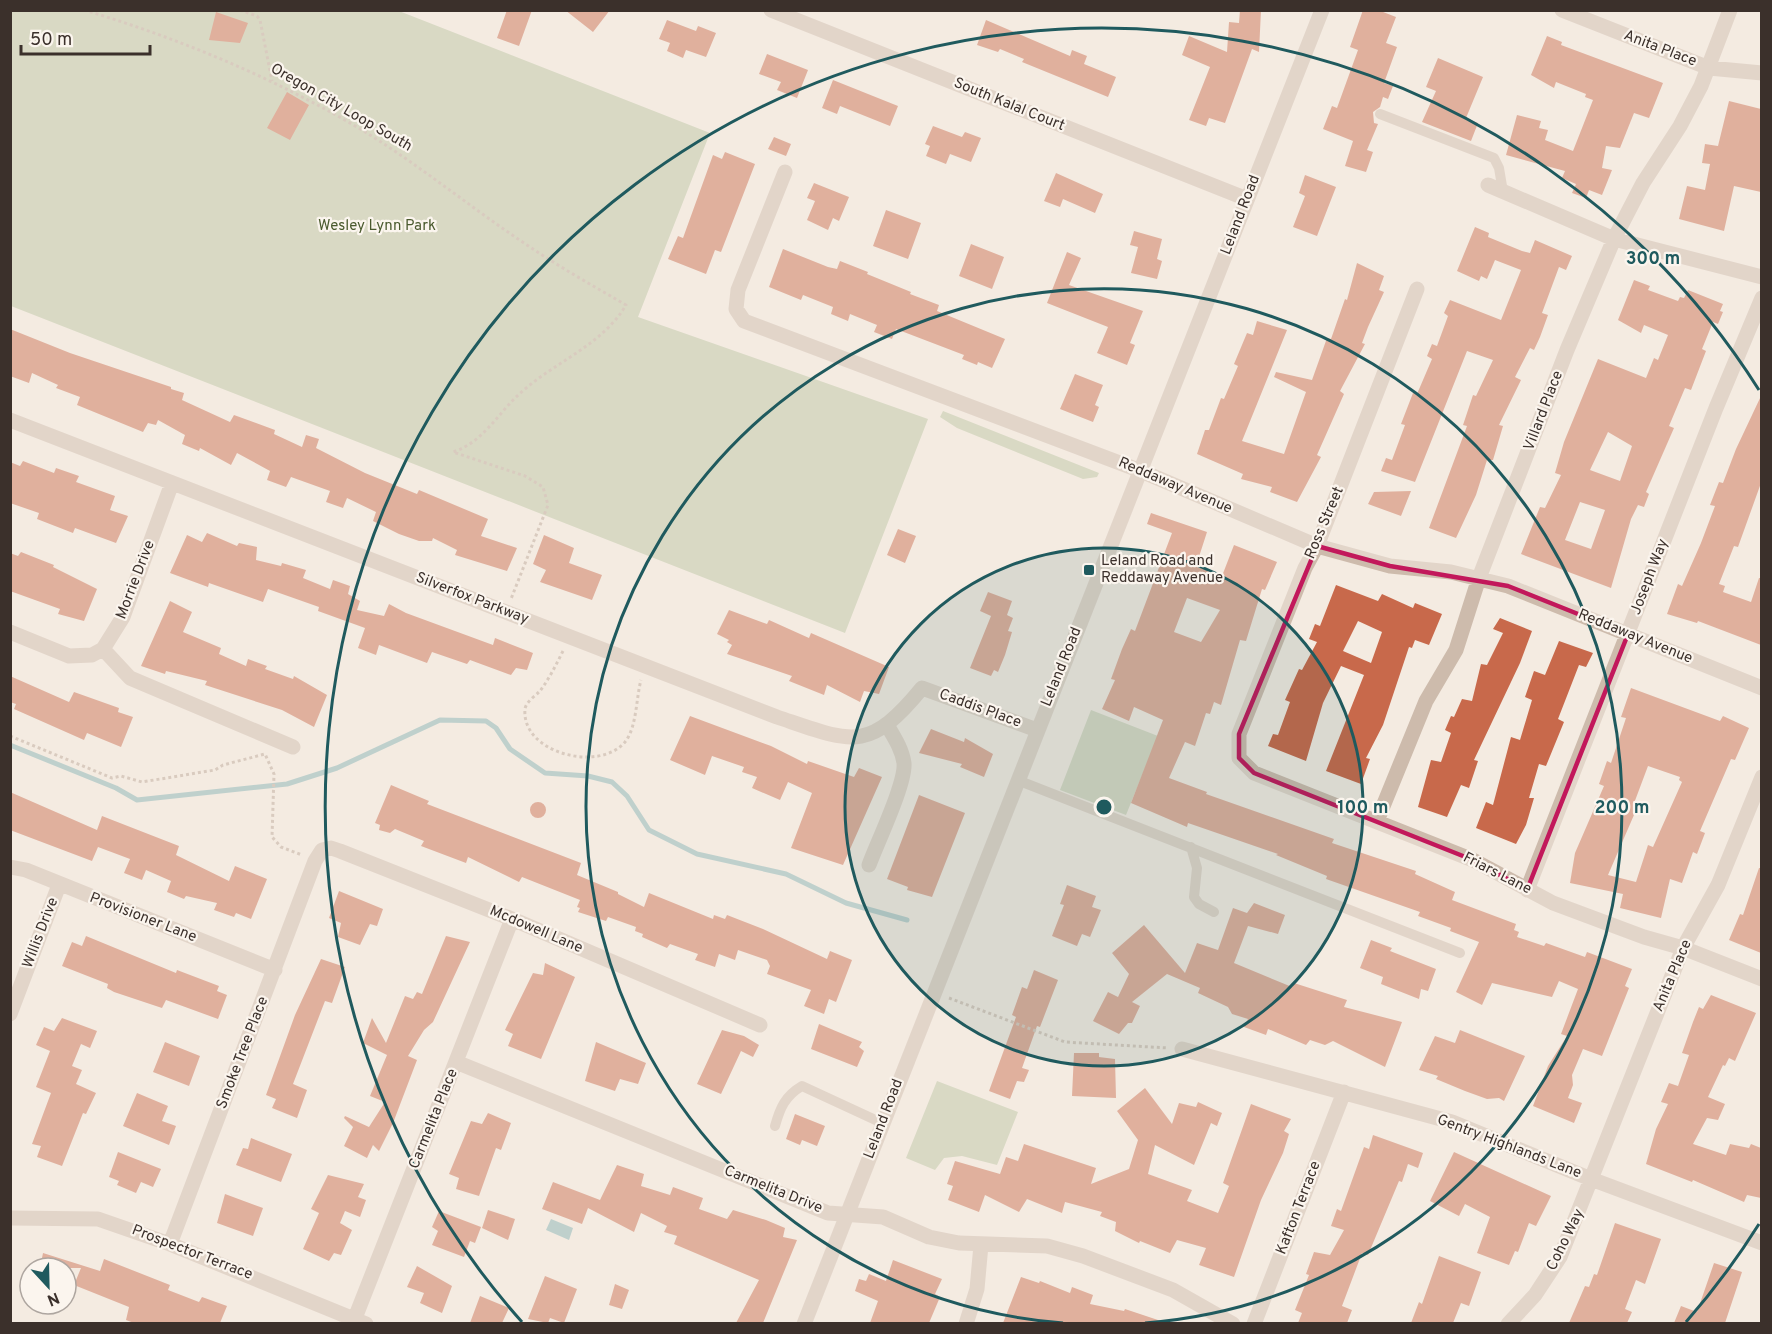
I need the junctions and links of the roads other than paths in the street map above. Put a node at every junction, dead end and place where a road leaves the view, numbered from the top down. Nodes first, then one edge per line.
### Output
1 (771, 10) edge
2 (1322, 10) edge
3 (1562, 10) edge
4 (1730, 10) edge
5 (1709, 68) junction
6 (1761, 73) edge
7 (1380, 114) dead end
8 (785, 172) dead end
9 (1488, 185) dead end
10 (1503, 192) junction
11 (1247, 199) junction
12 (1614, 239) junction
13 (1761, 277) edge
14 (1417, 289) dead end
15 (1761, 298) edge
16 (10, 420) edge
17 (1141, 471) junction
18 (172, 483) junction
19 (1317, 546) junction
20 (1479, 578) junction
21 (10, 632) edge
22 (1628, 634) junction
23 (103, 649) junction
24 (922, 688) joint
25 (1761, 688) edge
26 (887, 725) junction
27 (1036, 730) junction
28 (293, 747) dead end
29 (1239, 758) joint
30 (1761, 777) edge
31 (1017, 780) junction
32 (1377, 821) junction
33 (1191, 847) junction
34 (315, 861) joint
35 (868, 865) dead end
36 (10, 867) edge
37 (59, 885) junction
38 (1527, 890) junction
39 (1214, 912) dead end
40 (512, 919) junction
41 (1683, 948) junction
42 (1460, 953) dead end
43 (275, 970) junction
44 (1761, 979) edge
45 (10, 1014) edge
46 (760, 1025) dead end
47 (1182, 1049) road end
48 (456, 1062) junction
49 (1344, 1092) junction
50 (882, 1123) junction
51 (775, 1126) dead end
52 (1591, 1179) junction
53 (846, 1214) junction
54 (10, 1218) edge
55 (1761, 1243) edge
56 (170, 1244) junction
57 (981, 1245) junction
58 (360, 1321) edge
59 (804, 1323) edge
60 (966, 1323) edge
61 (1233, 1323) edge
62 (1254, 1323) edge
63 (1508, 1323) edge

1 - 11 street, South Kalal Court
2 - 11 street, Leland Road
3 - 5 street, Anita Place
4 - 5 street, Villard Place
5 - 6 street, Anita Place
5 - 12 street, Villard Place
7 - 10 lane
8 - 17 street, Reddaway Avenue
9 - 10 street
10 - 12 street
11 - 17 street, Leland Road
12 - 13 street
12 - 20 street, Villard Place
14 - 19 street, Ross Street
15 - 22 street, Joseph Way
16 - 18 street, Silverfox Parkway
17 - 19 street, Reddaway Avenue
17 - 27 street, Leland Road
18 - 23 street, Morrie Drive
18 - 26 street, Silverfox Parkway
19 - 20 street, Reddaway Avenue
19 - 29 street, Ross Street
20 - 22 street, Reddaway Avenue
20 - 32 street, Villard Place
21 - 23 street
22 - 25 street, Reddaway Avenue
22 - 38 street, Joseph Way
23 - 28 street
24 - 26 street, Silverfox Parkway
24 - 27 street, Caddis Place
26 - 35 street
27 - 31 street, Leland Road
29 - 32 street, Friars Lane
30 - 41 street, Anita Place
31 - 33 lane
31 - 50 street, Leland Road
32 - 38 street, Friars Lane
33 - 39 lane
33 - 42 lane
34 - 40 street, Mcdowell Lane
34 - 43 street, Smoke Tree Place
36 - 37 street, Provisioner Lane
37 - 43 street, Provisioner Lane
37 - 45 street, Willis Drive
38 - 41 street, Friars Lane
40 - 46 street, Mcdowell Lane
40 - 48 street, Carmelita Place
41 - 44 street, Friars Lane
41 - 52 street, Anita Place
43 - 56 street, Smoke Tree Place
47 - 49 street, Gentry Highlands Lane
48 - 53 street, Carmelita Drive
48 - 58 street, Carmelita Place
49 - 52 street, Gentry Highlands Lane
49 - 62 street, Kafton Terrace
50 - 51 lane
50 - 53 street, Leland Road
52 - 55 street, Gentry Highlands Lane
52 - 63 street, Coho Way
53 - 57 street, Carmelita Drive
53 - 59 street, Leland Road
54 - 56 street, Prospector Terrace
56 - 58 street, Prospector Terrace
57 - 60 street
57 - 61 street, Carmelita Drive

